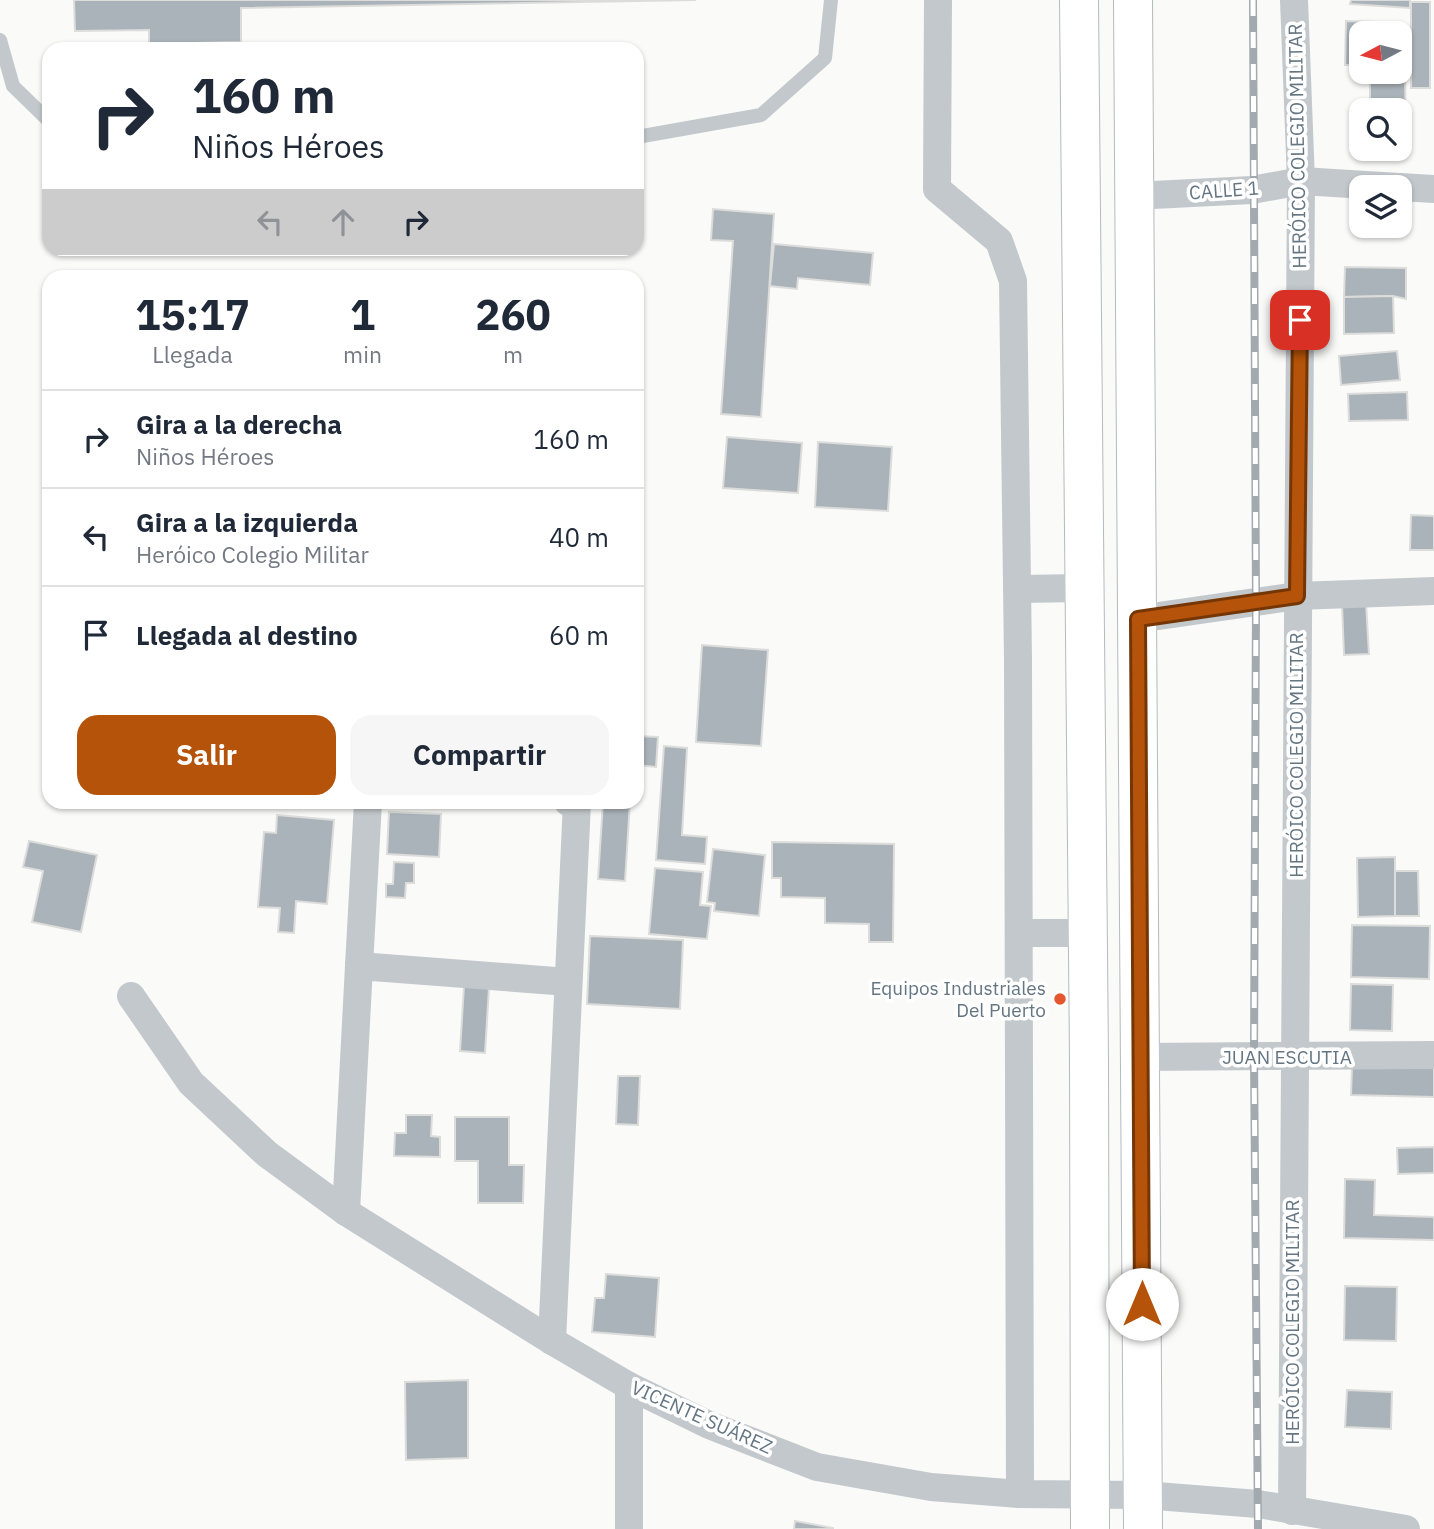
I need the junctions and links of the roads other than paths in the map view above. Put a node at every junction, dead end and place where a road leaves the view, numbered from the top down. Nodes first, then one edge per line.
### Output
1 (831, 0) edge
2 (938, 0) edge
3 (1079, 0) edge
4 (1133, 0) edge
5 (1294, 0) edge
6 (0, 40) edge
7 (42, 114) edge
8 (644, 136) edge
9 (1301, 181) junction
10 (1349, 184) edge
11 (1412, 188) edge
12 (1434, 190) edge
13 (1133, 196) junction
14 (1084, 588) junction
15 (1017, 589) junction
16 (1434, 591) edge
17 (1297, 596) junction
18 (1138, 619) junction
19 (368, 809) edge
20 (577, 809) edge
21 (1019, 933) junction
22 (1088, 933) junction
23 (359, 966) junction
24 (568, 982) junction
25 (131, 996) dead end
26 (1434, 1055) edge
27 (1293, 1057) junction
28 (1140, 1058) junction
29 (346, 1212) junction
30 (552, 1341) junction
31 (629, 1386) junction
32 (1020, 1494) junction
33 (1292, 1511) junction
34 (1143, 1512) edge
35 (1090, 1513) edge
36 (629, 1529) edge
37 (1406, 1529) edge

1 - 8 lane
2 - 15 street
3 - 14 main road
4 - 13 main road
5 - 9 street, HERÓICO COLEGIO MILITAR
6 - 7 lane
9 - 10 street, CALLE 1
9 - 13 street, CALLE 1
9 - 17 street, HERÓICO COLEGIO MILITAR
11 - 12 street, CALLE 1
13 - 18 main road
14 - 15 street
14 - 22 main road
15 - 21 street
16 - 17 street
17 - 18 street
17 - 27 street, HERÓICO COLEGIO MILITAR
18 - 28 main road
19 - 23 street
20 - 24 street
21 - 22 street
21 - 32 street
22 - 35 main road
23 - 24 street
23 - 29 street
24 - 30 street
25 - 29 street, VICENTE SUÁREZ
26 - 27 street, JUAN ESCUTIA
27 - 28 street, JUAN ESCUTIA
27 - 33 street, HERÓICO COLEGIO MILITAR
28 - 34 main road
29 - 30 street, VICENTE SUÁREZ
30 - 31 street, VICENTE SUÁREZ
31 - 32 street, VICENTE SUÁREZ
31 - 36 street
32 - 35 street, VICENTE SUÁREZ
33 - 34 street, VICENTE SUÁREZ
33 - 37 street, VICENTE SUÁREZ
34 - 35 street, VICENTE SUÁREZ

